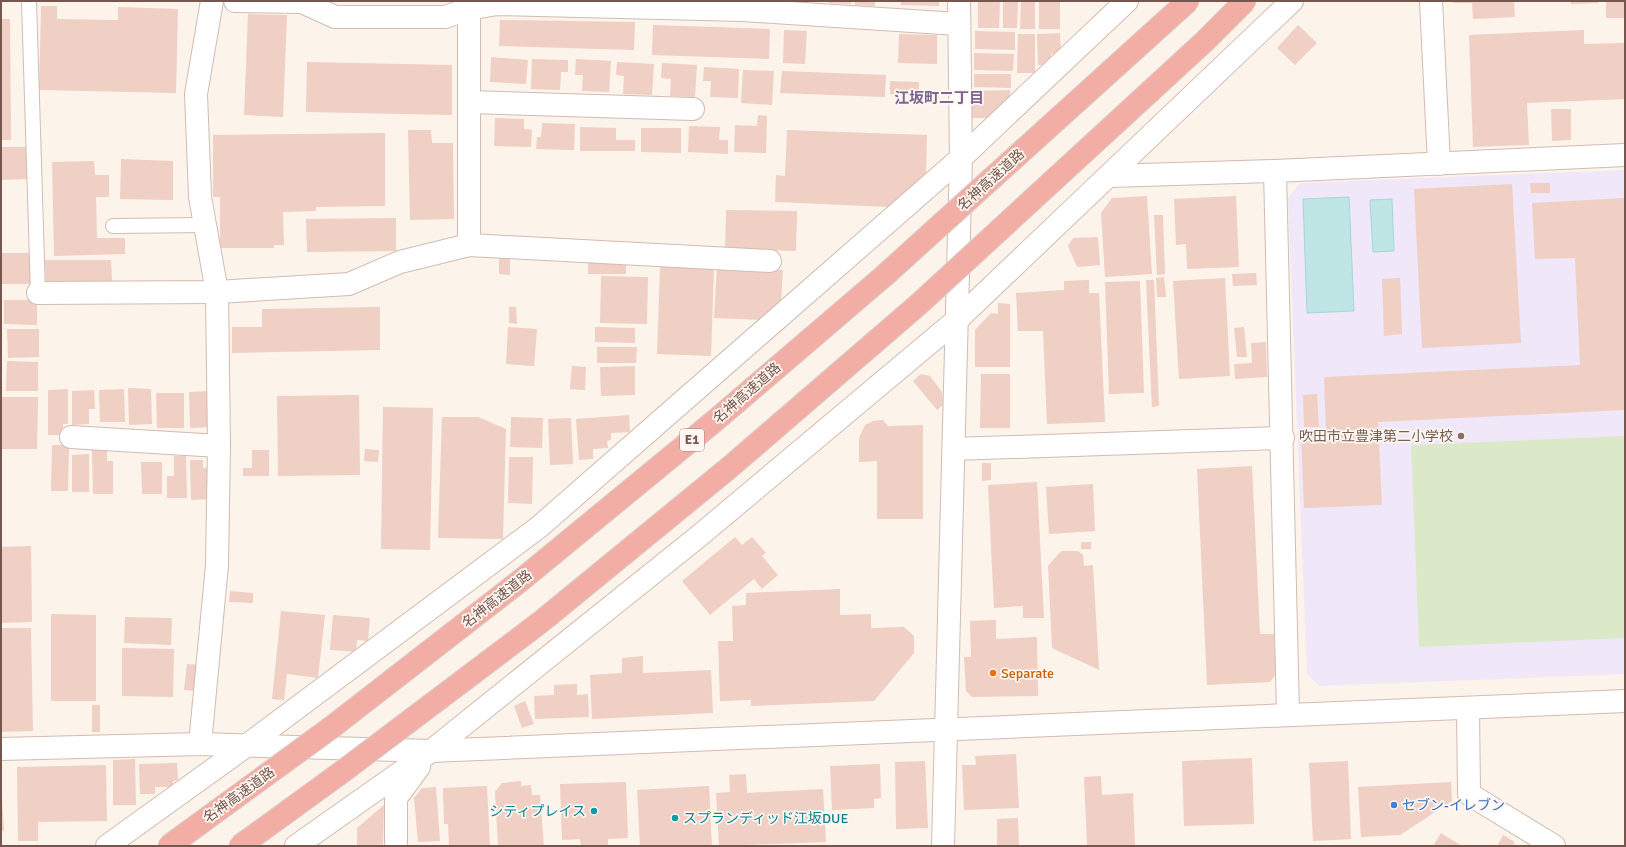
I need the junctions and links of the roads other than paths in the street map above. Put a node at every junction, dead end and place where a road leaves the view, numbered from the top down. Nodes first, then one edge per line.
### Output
1 (29, 1) edge
2 (212, 1) edge
3 (235, 1) edge
4 (959, 1) edge
5 (1127, 1) edge
6 (1188, 1) edge
7 (1245, 1) edge
8 (1292, 1) edge
9 (1431, 1) edge
10 (606, 4) edge
11 (469, 5) edge
12 (743, 5) edge
13 (1109, 10) edge
14 (958, 24) junction
15 (469, 102) junction
16 (693, 109) dead end
17 (1625, 155) edge
18 (961, 158) junction
19 (1439, 164) junction
20 (1275, 171) junction
21 (1109, 176) junction
22 (205, 225) junction
23 (113, 226) dead end
24 (468, 245) junction
25 (770, 261) dead end
26 (217, 292) junction
27 (38, 293) joint
28 (958, 319) junction
29 (71, 436) dead end
30 (1283, 438) junction
31 (219, 446) junction
32 (954, 449) junction
33 (1625, 701) edge
34 (1468, 709) junction
35 (1288, 714) junction
36 (946, 729) junction
37 (200, 744) junction
38 (246, 746) junction
39 (1, 749) edge
40 (431, 751) junction
41 (107, 846) edge
42 (169, 846) edge
43 (240, 846) edge
44 (296, 846) edge
45 (396, 846) edge
46 (943, 846) edge
47 (1554, 846) edge

1 - 27 lane
2 - 22 street
3 - 11 street
4 - 14 street
5 - 13 street
6 - 42 highway, 名神高速道路 / E1, bridge
7 - 43 highway, bridge
8 - 21 street
9 - 19 street
10 - 11 street
10 - 12 street
11 - 15 street
12 - 14 street
13 - 18 street
14 - 18 street
15 - 16 street
15 - 24 street
17 - 19 street
18 - 28 street
18 - 38 street
19 - 20 street
20 - 21 street
20 - 30 street
21 - 28 street
22 - 23 lane
22 - 26 street
24 - 25 street
24 - 26 street
26 - 27 street
26 - 31 street
28 - 32 street
28 - 40 street
29 - 31 street
30 - 32 street
30 - 35 street
31 - 37 street
32 - 36 street
33 - 34 street
34 - 35 street
34 - 47 street
35 - 36 street
36 - 40 street
36 - 46 street
37 - 38 street
37 - 39 street
38 - 40 street
38 - 41 street
40 - 44 street
40 - 45 street

